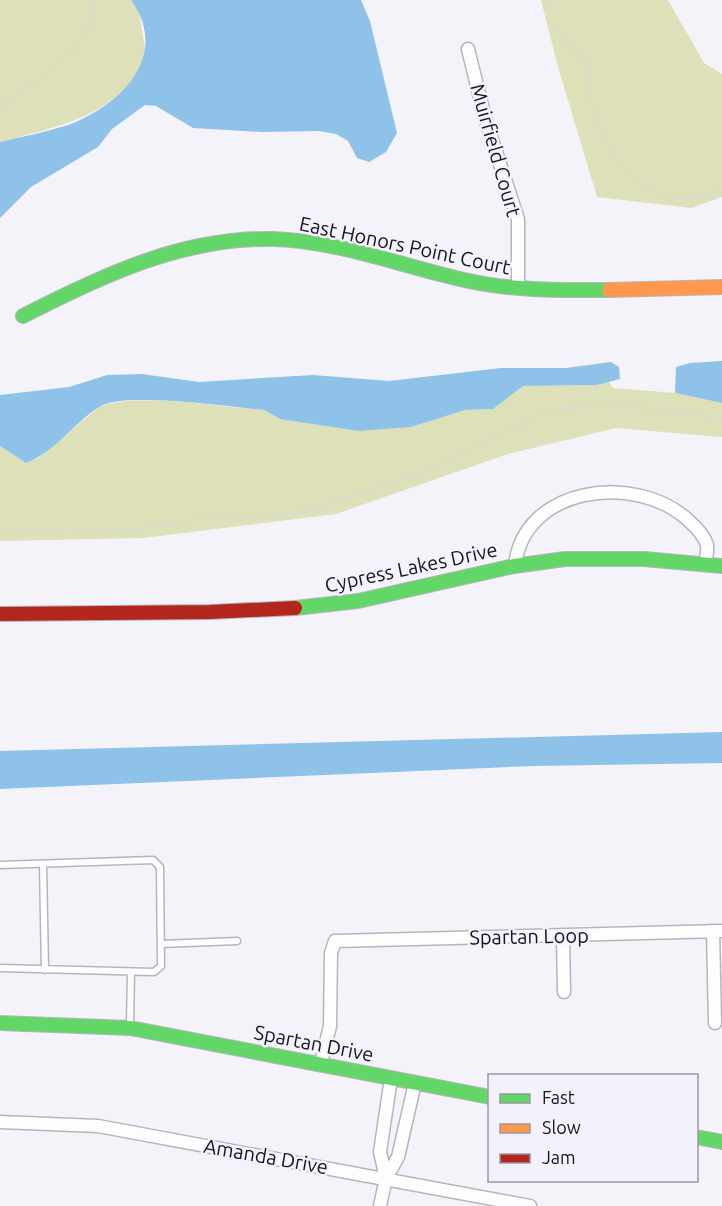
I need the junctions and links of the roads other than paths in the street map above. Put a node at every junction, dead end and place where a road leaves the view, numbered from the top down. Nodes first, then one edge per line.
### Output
1 (468, 49) dead end
2 (722, 287) edge
3 (518, 288) junction
4 (23, 316) dead end
5 (705, 564) junction
6 (515, 566) junction
7 (722, 566) edge
8 (0, 614) edge
9 (0, 865) edge
10 (43, 865) junction
11 (718, 931) edge
12 (562, 936) junction
13 (237, 941) dead end
14 (161, 944) junction
15 (0, 968) edge
16 (45, 970) junction
17 (131, 972) junction
18 (564, 992) dead end
19 (0, 1023) edge
20 (715, 1023) dead end
21 (130, 1028) junction
22 (321, 1063) junction
23 (391, 1078) junction
24 (415, 1083) junction
25 (488, 1097) edge
26 (0, 1122) edge
27 (698, 1137) edge
28 (722, 1142) edge
29 (386, 1178) junction
30 (380, 1206) edge
31 (530, 1206) edge

1 - 3 street, Muirfield Court
2 - 3 street, East Honors Point Court
3 - 4 street, East Honors Point Court
5 - 6 street, Cypress Lakes Drive
5 - 6 street
5 - 7 street, Cypress Lakes Drive
6 - 8 street, Cypress Lakes Drive
9 - 10 lane
10 - 14 lane
10 - 16 lane
11 - 12 street, Spartan Loop
11 - 20 street
12 - 18 street
12 - 22 street, Spartan Loop
13 - 14 lane
14 - 17 lane
15 - 16 lane
16 - 17 lane
17 - 21 lane
19 - 21 street, Spartan Drive
21 - 22 street, Spartan Drive
22 - 23 street, Spartan Drive
23 - 24 street, Spartan Drive
23 - 29 street
24 - 25 street, Spartan Drive
24 - 29 street
26 - 29 street, Amanda Drive
27 - 28 street
29 - 30 street
29 - 31 street, Amanda Drive

